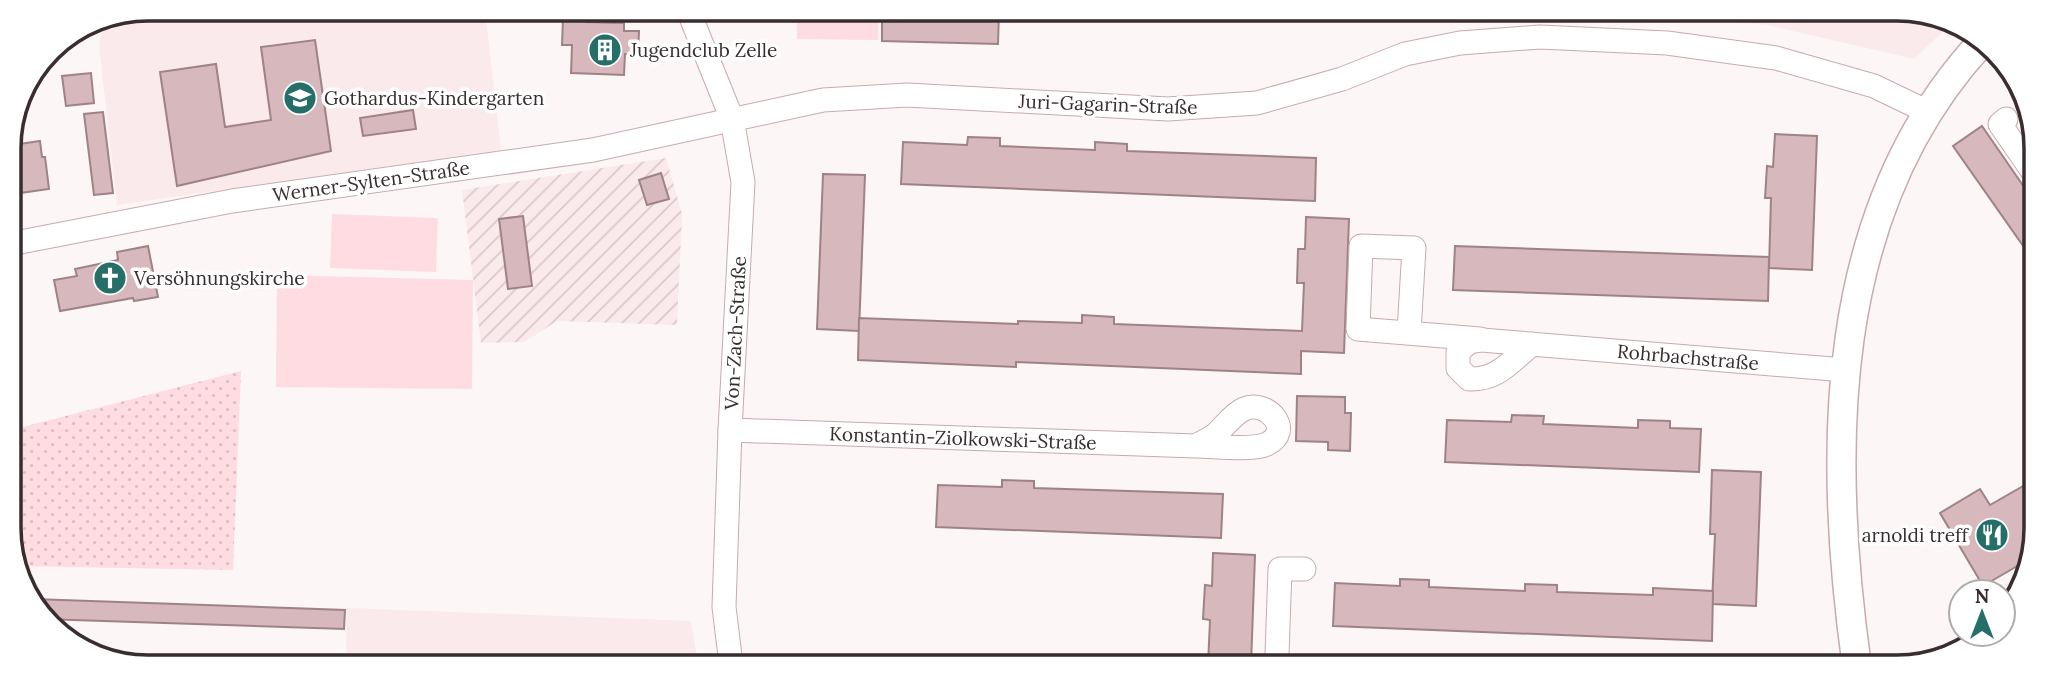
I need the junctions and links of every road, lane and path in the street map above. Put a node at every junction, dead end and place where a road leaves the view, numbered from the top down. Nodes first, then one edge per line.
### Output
1 (692, 21) edge
2 (1976, 48) edge
3 (1928, 112) junction
4 (732, 119) junction
5 (2006, 119) dead end
6 (2024, 159) edge
7 (21, 242) edge
8 (1409, 332) junction
9 (1482, 340) junction
10 (1532, 344) junction
11 (1845, 370) junction
12 (730, 430) junction
13 (1196, 446) dead end
14 (1304, 569) dead end
15 (730, 655) edge
16 (1277, 655) edge
17 (1856, 655) edge

1 - 4 street, Von-Zach-Straße
2 - 3 street
3 - 4 street, Juri-Gagarin-Straße
3 - 11 street
4 - 7 street, Werner-Sylten-Straße
4 - 12 street, Von-Zach-Straße
5 - 6 street
8 - 8 street, Rohrbachstraße
8 - 9 street, Rohrbachstraße
9 - 10 street, Rohrbachstraße
9 - 10 street
10 - 11 street, Rohrbachstraße
11 - 17 street
12 - 13 street, Konstantin-Ziolkowski-Straße
12 - 15 street, Von-Zach-Straße
14 - 16 street

